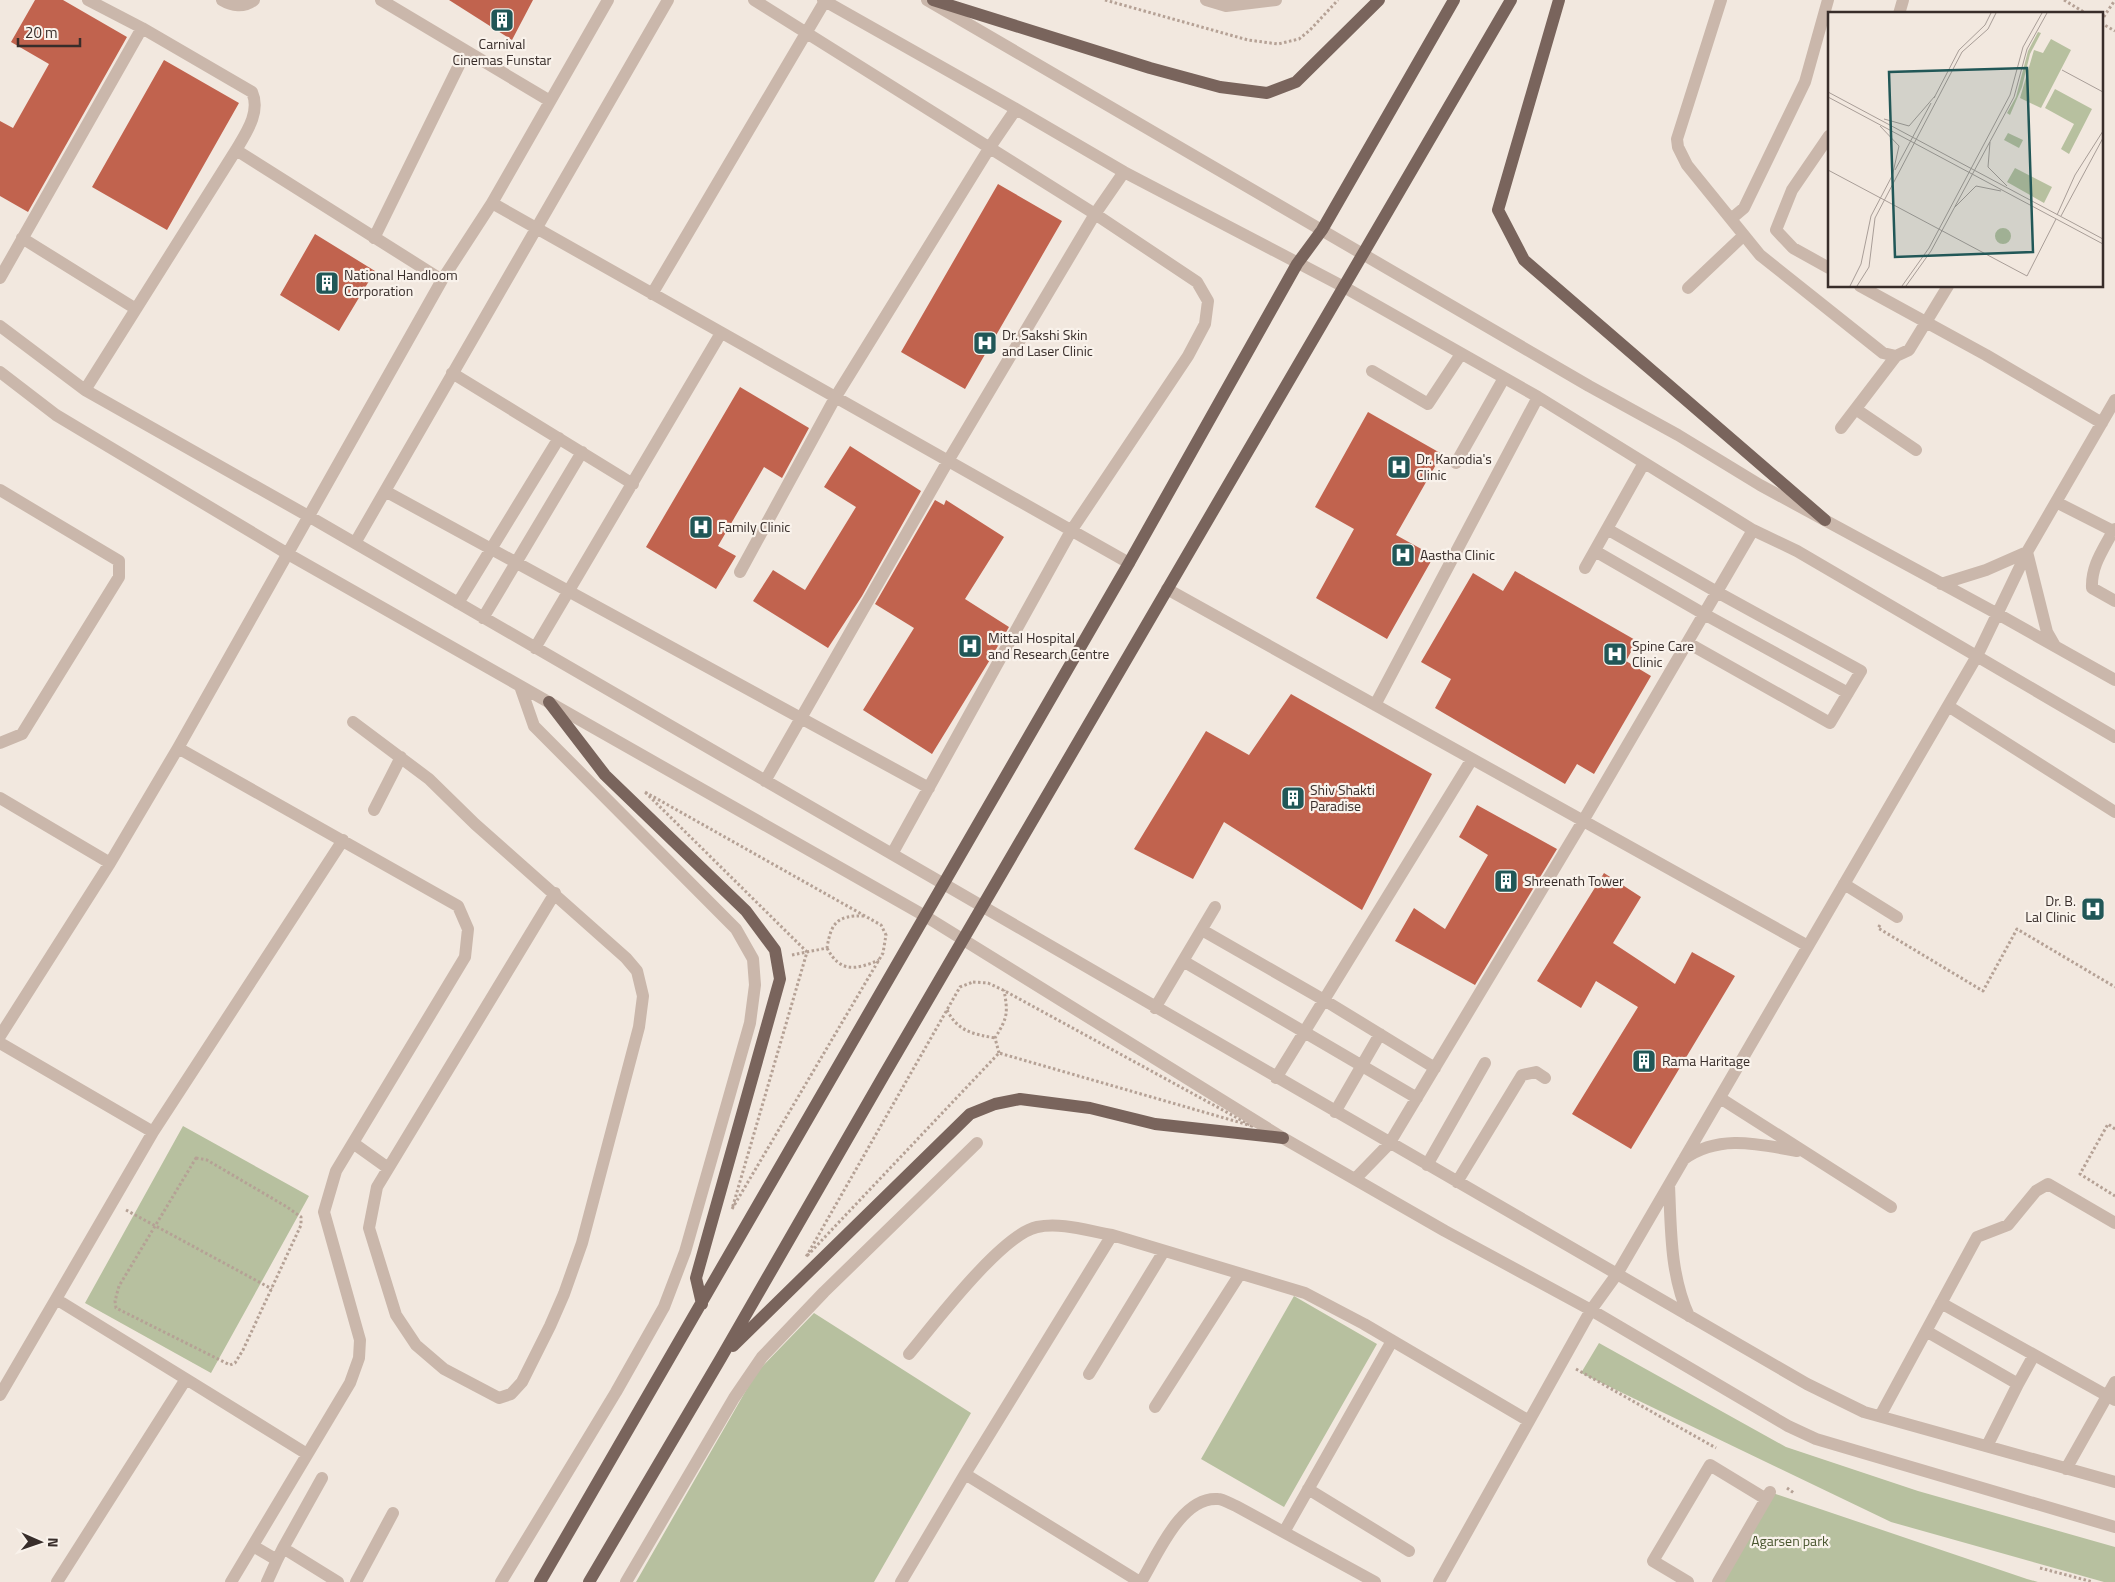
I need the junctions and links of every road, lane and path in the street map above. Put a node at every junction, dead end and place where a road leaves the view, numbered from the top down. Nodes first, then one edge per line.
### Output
1 (88, 0) edge
2 (222, 0) edge
3 (254, 0) edge
4 (381, 0) edge
5 (608, 0) edge
6 (668, 0) edge
7 (754, 0) edge
8 (927, 0) edge
9 (933, 0) edge
10 (1206, 0) edge
11 (1276, 0) edge
12 (1379, 0) edge
13 (1454, 0) edge
14 (1511, 0) edge
15 (1560, 0) edge
16 (1721, 0) edge
17 (1828, 0) edge
18 (2064, 0) edge
19 (2115, 0) edge
20 (824, 1) edge
21 (2084, 12) edge
22 (2102, 20) edge
23 (2102, 23) edge
24 (142, 28) junction
25 (2115, 31) edge
26 (808, 32) junction
27 (466, 51) junction
28 (550, 101) junction
29 (1016, 108) junction
30 (1828, 137) edge
31 (990, 147) junction
32 (236, 150) junction
33 (1124, 172) junction
34 (492, 203) junction
35 (1095, 214) junction
36 (1731, 219) junction
37 (537, 229) junction
38 (1322, 230) junction
39 (1744, 235) junction
40 (22, 238) junction
41 (374, 238) junction
42 (1363, 254) junction
43 (1297, 264) junction
44 (1828, 267) edge
45 (0, 278) edge
46 (442, 280) junction
47 (1344, 287) junction
48 (1688, 288) dead end
49 (1864, 288) edge
50 (1947, 288) edge
51 (652, 294) junction
52 (136, 309) junction
53 (1927, 322) junction
54 (0, 326) edge
55 (721, 333) junction
56 (1461, 354) junction
57 (1896, 356) junction
58 (1372, 371) dead end
59 (0, 372) edge
60 (452, 373) junction
61 (1504, 378) junction
62 (85, 390) junction
63 (1538, 397) junction
64 (836, 398) junction
65 (2115, 400) edge
66 (1857, 410) junction
67 (2102, 423) junction
68 (1842, 428) dead end
69 (559, 438) junction
70 (1916, 450) dead end
71 (582, 452) junction
72 (948, 461) junction
73 (1644, 463) junction
74 (1456, 464) dead end
75 (633, 484) junction
76 (0, 490) edge
77 (386, 491) junction
78 (2056, 502) junction
79 (310, 517) junction
80 (1825, 520) junction
81 (1607, 529) junction
82 (1071, 530) junction
83 (1753, 530) junction
84 (2114, 530) edge
85 (355, 543) junction
86 (492, 549) junction
87 (1595, 551) junction
88 (2027, 552) junction
89 (288, 554) junction
90 (517, 562) junction
91 (1129, 563) junction
92 (1585, 568) dead end
93 (740, 572) dead end
94 (1941, 584) junction
95 (1167, 589) junction
96 (569, 591) junction
97 (1717, 592) junction
98 (2115, 602) edge
99 (458, 603) junction
100 (1996, 613) junction
101 (1704, 614) junction
102 (483, 618) junction
103 (1688, 642) junction
104 (2055, 646) junction
105 (535, 648) junction
106 (1977, 656) junction
107 (2115, 680) edge
108 (520, 686) junction
109 (1848, 693) junction
110 (549, 702) junction
111 (1375, 705) junction
112 (1948, 706) junction
113 (801, 718) junction
114 (353, 722) dead end
115 (2115, 737) edge
116 (0, 743) edge
117 (178, 748) junction
118 (401, 757) junction
119 (1472, 759) junction
120 (765, 781) junction
121 (929, 788) junction
122 (0, 798) edge
123 (374, 810) dead end
124 (2115, 812) edge
125 (1583, 821) junction
126 (343, 840) junction
127 (892, 854) junction
128 (110, 863) junction
129 (944, 884) junction
130 (1844, 884) junction
131 (556, 893) junction
132 (982, 907) junction
133 (1215, 907) dead end
134 (1892, 914) joint
135 (865, 916) dead end
136 (925, 916) junction
137 (1202, 930) junction
138 (962, 940) junction
139 (1808, 946) junction
140 (827, 948) junction
141 (776, 958) junction
142 (879, 960) dead end
143 (1183, 961) junction
144 (1014, 972) junction
145 (2115, 987) edge
146 (1324, 1000) junction
147 (1155, 1008) junction
148 (947, 1010) dead end
149 (1305, 1031) junction
150 (1380, 1034) junction
151 (0, 1036) edge
152 (996, 1038) junction
153 (0, 1043) edge
154 (999, 1053) dead end
155 (1485, 1063) dead end
156 (1363, 1065) junction
157 (1435, 1068) junction
158 (1276, 1078) junction
159 (1545, 1078) dead end
160 (1417, 1098) junction
161 (1720, 1098) junction
162 (1335, 1112) junction
163 (2115, 1128) edge
164 (153, 1132) junction
165 (1283, 1138) junction
166 (353, 1143) junction
167 (977, 1143) dead end
168 (1389, 1144) junction
169 (1802, 1151) junction
170 (1684, 1159) junction
171 (1427, 1165) junction
172 (388, 1168) junction
173 (1355, 1179) junction
174 (1457, 1182) junction
175 (1669, 1185) junction
176 (2115, 1196) edge
177 (112, 1202) junction
178 (1891, 1207) dead end
179 (2115, 1223) edge
180 (157, 1226) junction
181 (1112, 1235) junction
182 (1164, 1251) junction
183 (1240, 1274) junction
184 (1617, 1274) junction
185 (272, 1289) junction
186 (56, 1299) junction
187 (1941, 1303) junction
188 (702, 1304) junction
189 (1591, 1310) junction
190 (1689, 1316) junction
191 (1926, 1331) junction
192 (1392, 1340) junction
193 (909, 1354) dead end
194 (2034, 1355) junction
195 (721, 1358) junction
196 (1562, 1361) junction
197 (1089, 1374) dead end
198 (186, 1379) junction
199 (2115, 1382) edge
200 (2018, 1384) junction
201 (0, 1395) edge
202 (2111, 1398) edge
203 (1155, 1407) dead end
204 (1880, 1416) junction
205 (1529, 1421) junction
206 (1986, 1446) junction
207 (1717, 1449) dead end
208 (307, 1454) junction
209 (2066, 1469) junction
210 (964, 1474) junction
211 (322, 1478) dead end
212 (2115, 1482) edge
213 (1785, 1488) dead end
214 (1308, 1489) junction
215 (1794, 1493) dead end
216 (393, 1514) dead end
217 (2115, 1527) edge
218 (1284, 1532) junction
219 (253, 1546) junction
220 (283, 1548) junction
221 (1409, 1551) dead end
222 (277, 1560) junction
223 (2040, 1568) dead end
224 (57, 1582) edge
225 (231, 1582) edge
226 (267, 1582) edge
227 (338, 1582) edge
228 (356, 1582) edge
229 (501, 1582) edge
230 (540, 1582) edge
231 (589, 1582) edge
232 (626, 1582) edge
233 (902, 1582) edge
234 (1141, 1582) edge
235 (1375, 1582) edge
236 (1439, 1582) edge
237 (1688, 1582) edge
238 (1718, 1582) edge
239 (2093, 1582) edge

1 - 24 street
2 - 3 street
4 - 27 street
5 - 28 street
6 - 37 street
7 - 26 street
8 - 38 street
9 - 12 main road
10 - 11 street
13 - 38 main road
14 - 42 main road
15 - 80 main road
16 - 36 street
17 - 36 street
18 - 21 path
19 - 22 path
20 - 26 street
20 - 29 street
23 - 25 path
24 - 32 street
24 - 40 street
26 - 31 street
26 - 51 street
27 - 28 street
27 - 41 street
28 - 34 street
29 - 31 street
29 - 33 street
30 - 44 street
31 - 35 street
31 - 64 street
32 - 41 street
32 - 52 street
33 - 35 street
33 - 43 street
34 - 37 street
34 - 46 street
35 - 72 street
35 - 82 street
36 - 39 street
37 - 51 street
37 - 60 street
38 - 42 street
38 - 43 main road
39 - 48 street
39 - 57 street
40 - 45 street
40 - 52 street
41 - 46 street
42 - 47 main road
42 - 80 street
43 - 47 street
43 - 91 main road
46 - 79 street
47 - 56 street
47 - 95 main road
49 - 53 street
50 - 53 street
51 - 55 street
52 - 62 street
53 - 57 street
53 - 67 street
54 - 62 street
55 - 64 street
55 - 75 street
56 - 58 street
56 - 61 street
57 - 66 street
59 - 89 street
60 - 69 street
60 - 77 street
61 - 63 street
61 - 74 street
62 - 79 street
63 - 73 street
63 - 111 street
64 - 72 street
64 - 93 street
65 - 67 street
66 - 68 street
66 - 70 street
67 - 78 street
69 - 71 street
69 - 86 street
71 - 75 street
71 - 90 street
72 - 82 street
72 - 113 street
73 - 81 street
73 - 83 street
75 - 96 street
76 - 116 street
77 - 85 street
77 - 86 street
78 - 84 street
78 - 88 street
79 - 85 street
79 - 89 street
80 - 94 street
81 - 87 street
81 - 97 street
82 - 91 street
82 - 121 street
83 - 97 street
83 - 106 street
84 - 98 street
85 - 99 street
86 - 90 street
86 - 99 street
87 - 92 street
87 - 101 street
88 - 94 street
88 - 100 street
88 - 104 street
89 - 108 street
89 - 117 street
90 - 96 street
90 - 102 street
91 - 129 main road
94 - 100 street
95 - 111 street
95 - 132 main road
96 - 105 street
96 - 113 street
97 - 101 street
97 - 109 street
99 - 102 street
100 - 104 street
100 - 106 street
101 - 103 street
101 - 109 street
102 - 105 street
103 - 109 street
103 - 125 street
104 - 107 street
105 - 120 street
106 - 112 street
106 - 115 street
108 - 110 street
108 - 229 street
110 - 136 street
110 - 141 main road
111 - 119 street
112 - 124 street
112 - 130 street
113 - 120 street
113 - 121 street
114 - 118 street
117 - 126 street
117 - 128 street
118 - 123 street
118 - 131 street
119 - 125 street
119 - 146 street
120 - 127 street
121 - 127 street
122 - 128 street
125 - 139 street
125 - 157 street
126 - 164 street
126 - 166 street
127 - 129 street
128 - 151 street
129 - 132 street
129 - 136 main road
130 - 134 street
130 - 139 street
131 - 172 street
131 - 172 street
132 - 138 main road
132 - 147 street
133 - 137 street
134 - 145 path
135 - 140 path
136 - 138 street
136 - 188 main road
137 - 143 street
137 - 146 street
138 - 144 street
138 - 195 main road
139 - 161 street
140 - 141 path
140 - 142 path
141 - 188 main road
143 - 147 street
143 - 149 street
144 - 152 path
144 - 165 street
146 - 149 street
146 - 150 street
147 - 158 street
148 - 152 path
149 - 156 street
149 - 158 street
150 - 156 street
150 - 157 street
152 - 154 path
153 - 164 street
155 - 171 street
156 - 160 street
156 - 162 street
157 - 160 street
158 - 162 street
159 - 174 street
160 - 168 street
161 - 169 street
161 - 170 street
162 - 168 street
163 - 176 path
164 - 177 street
165 - 173 street
165 - 195 main road
166 - 172 street
166 - 208 street
167 - 232 street
168 - 171 street
168 - 173 street
169 - 170 street
169 - 178 street
170 - 175 street
171 - 174 street
173 - 189 street
174 - 184 street
175 - 184 street
175 - 190 street
177 - 180 path
177 - 186 street
179 - 187 street
180 - 185 path
180 - 185 path
180 - 185 path
181 - 182 street
181 - 193 street
181 - 210 street
182 - 183 street
182 - 197 street
183 - 192 street
183 - 203 street
184 - 189 street
184 - 190 street
186 - 198 street
186 - 201 street
187 - 191 street
187 - 194 street
188 - 230 main road
189 - 196 street
189 - 217 street
190 - 204 street
191 - 200 street
191 - 204 street
192 - 205 street
192 - 214 street
194 - 200 street
194 - 202 street
195 - 231 main road
196 - 205 street
196 - 207 path
198 - 208 street
198 - 224 street
199 - 202 street
200 - 206 street
202 - 209 street
204 - 206 street
205 - 236 street
206 - 209 street
208 - 219 street
209 - 212 street
210 - 233 street
210 - 234 street
211 - 220 street
213 - 215 path
214 - 218 street
214 - 221 street
216 - 228 street
218 - 234 street
218 - 235 street
219 - 222 street
219 - 225 street
220 - 222 street
220 - 227 street
222 - 226 street
223 - 239 path
237 - 238 street

